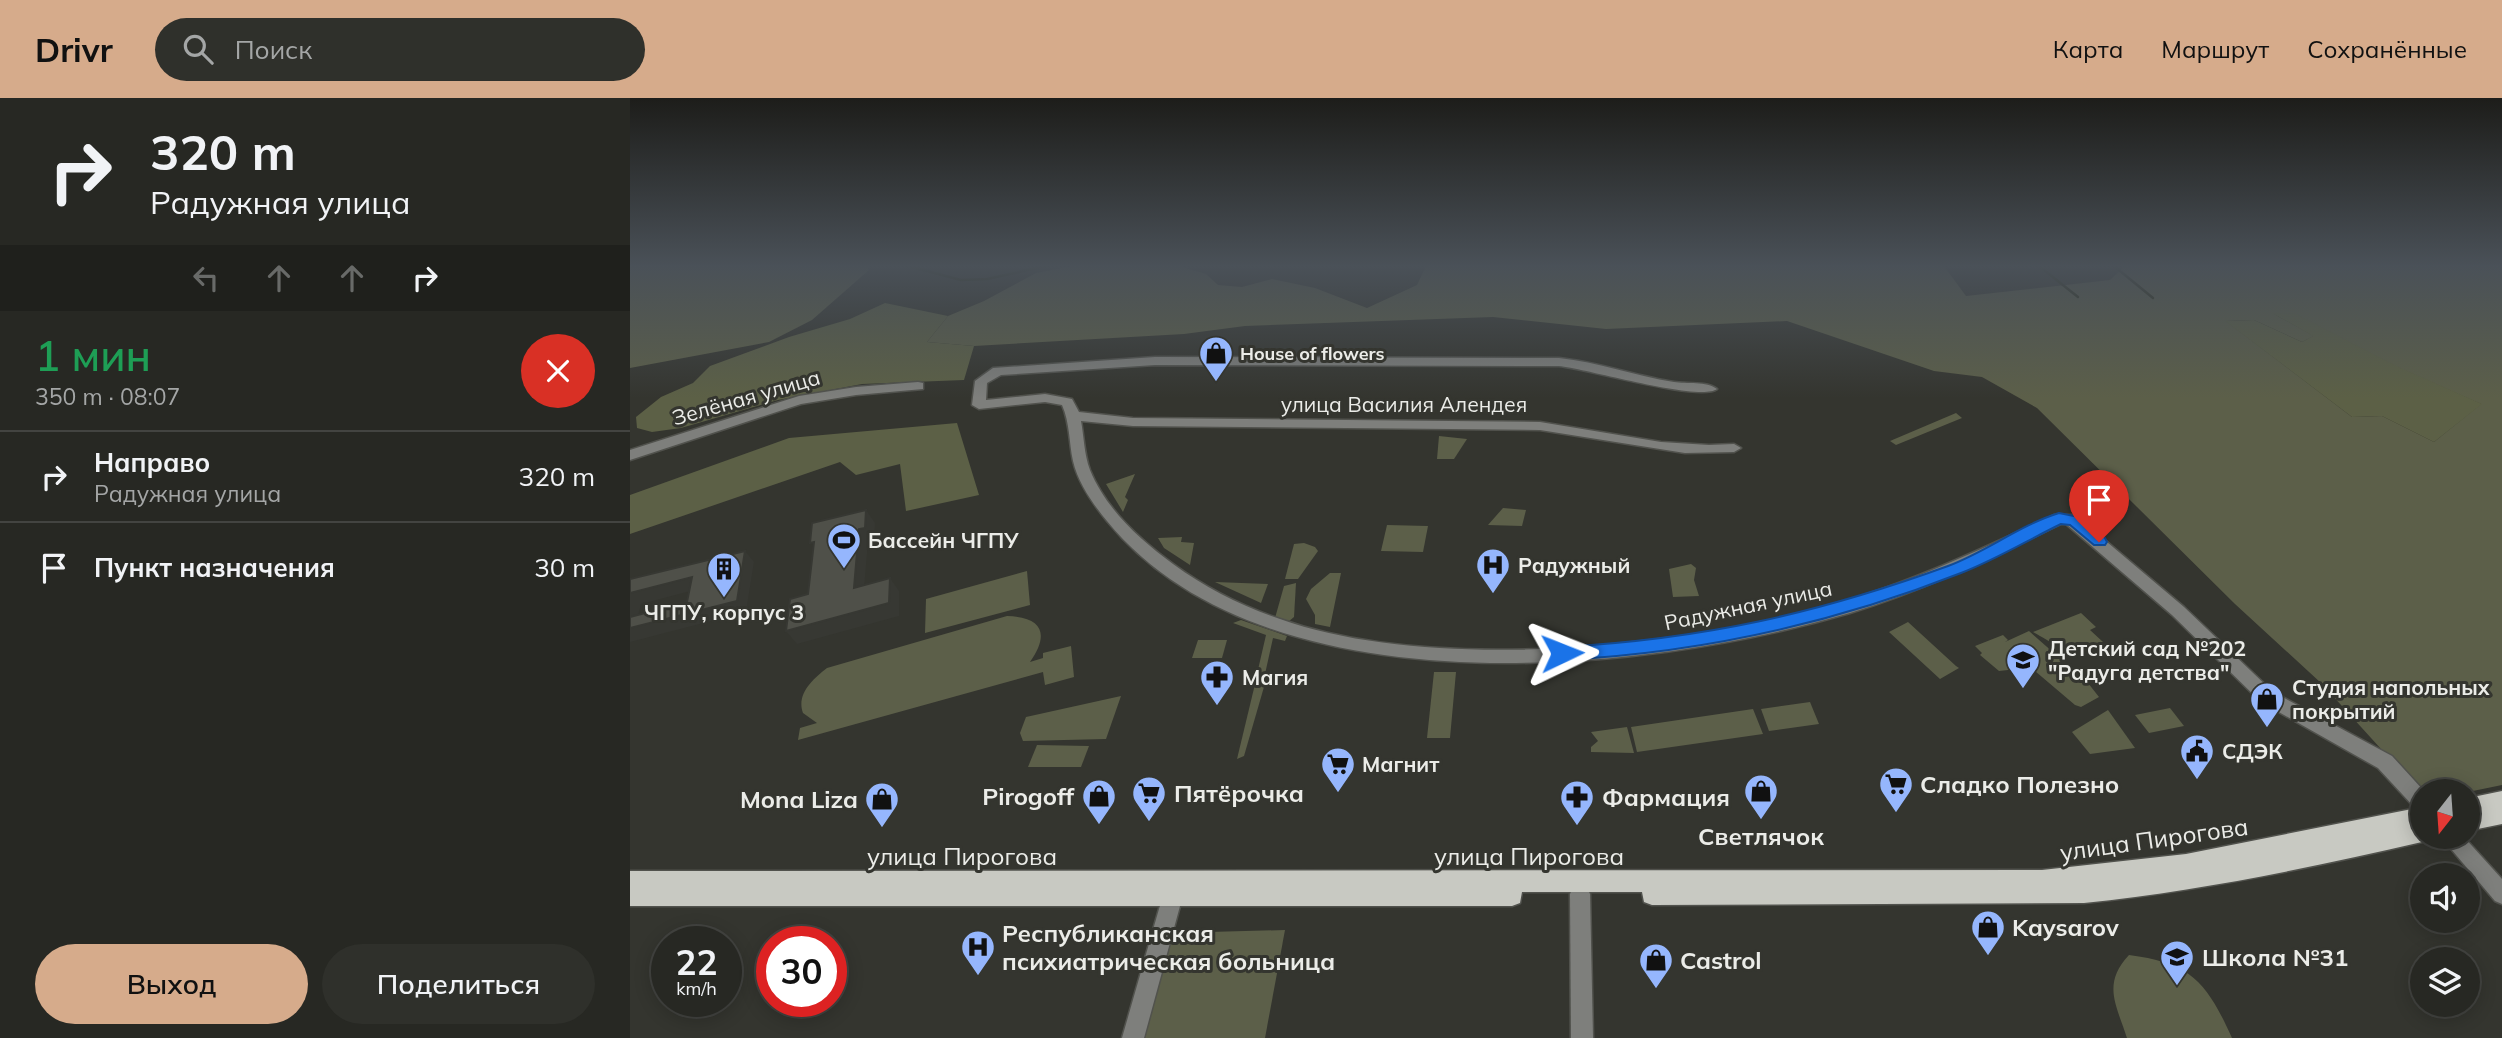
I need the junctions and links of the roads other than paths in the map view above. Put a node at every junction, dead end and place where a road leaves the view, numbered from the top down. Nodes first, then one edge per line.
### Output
1 (918, 386) dead end
2 (1710, 389) dead end
3 (1073, 416) junction
4 (1734, 448) dead end
5 (630, 455) edge
6 (2410, 789) edge
7 (2502, 800) edge
8 (2480, 805) edge
9 (2502, 814) edge
10 (2410, 819) edge
11 (2480, 819) edge
12 (2410, 835) edge
13 (2462, 849) edge
14 (2474, 849) edge
15 (2502, 879) edge
16 (630, 882) edge
17 (2120, 882) junction
18 (701, 888) junction
19 (1580, 888) junction
20 (1175, 889) junction
21 (2502, 894) edge
22 (630, 895) edge
23 (1133, 1038) edge
24 (1582, 1038) edge

1 - 5 street, Зелёная улица
2 - 3 street, улица Василия Алендея
3 - 4 street, улица Василия Алендея
3 - 6 street, Радужная улица
7 - 8 main road
9 - 11 main road
10 - 17 main road, улица Пирогова
12 - 17 main road, улица Пирогова
13 - 21 street
14 - 15 street
16 - 18 main road, улица Пирогова
17 - 19 main road, улица Пирогова
18 - 20 main road, улица Пирогова
18 - 22 main road, улица Пирогова
19 - 20 main road, улица Пирогова
19 - 24 street
20 - 23 street

